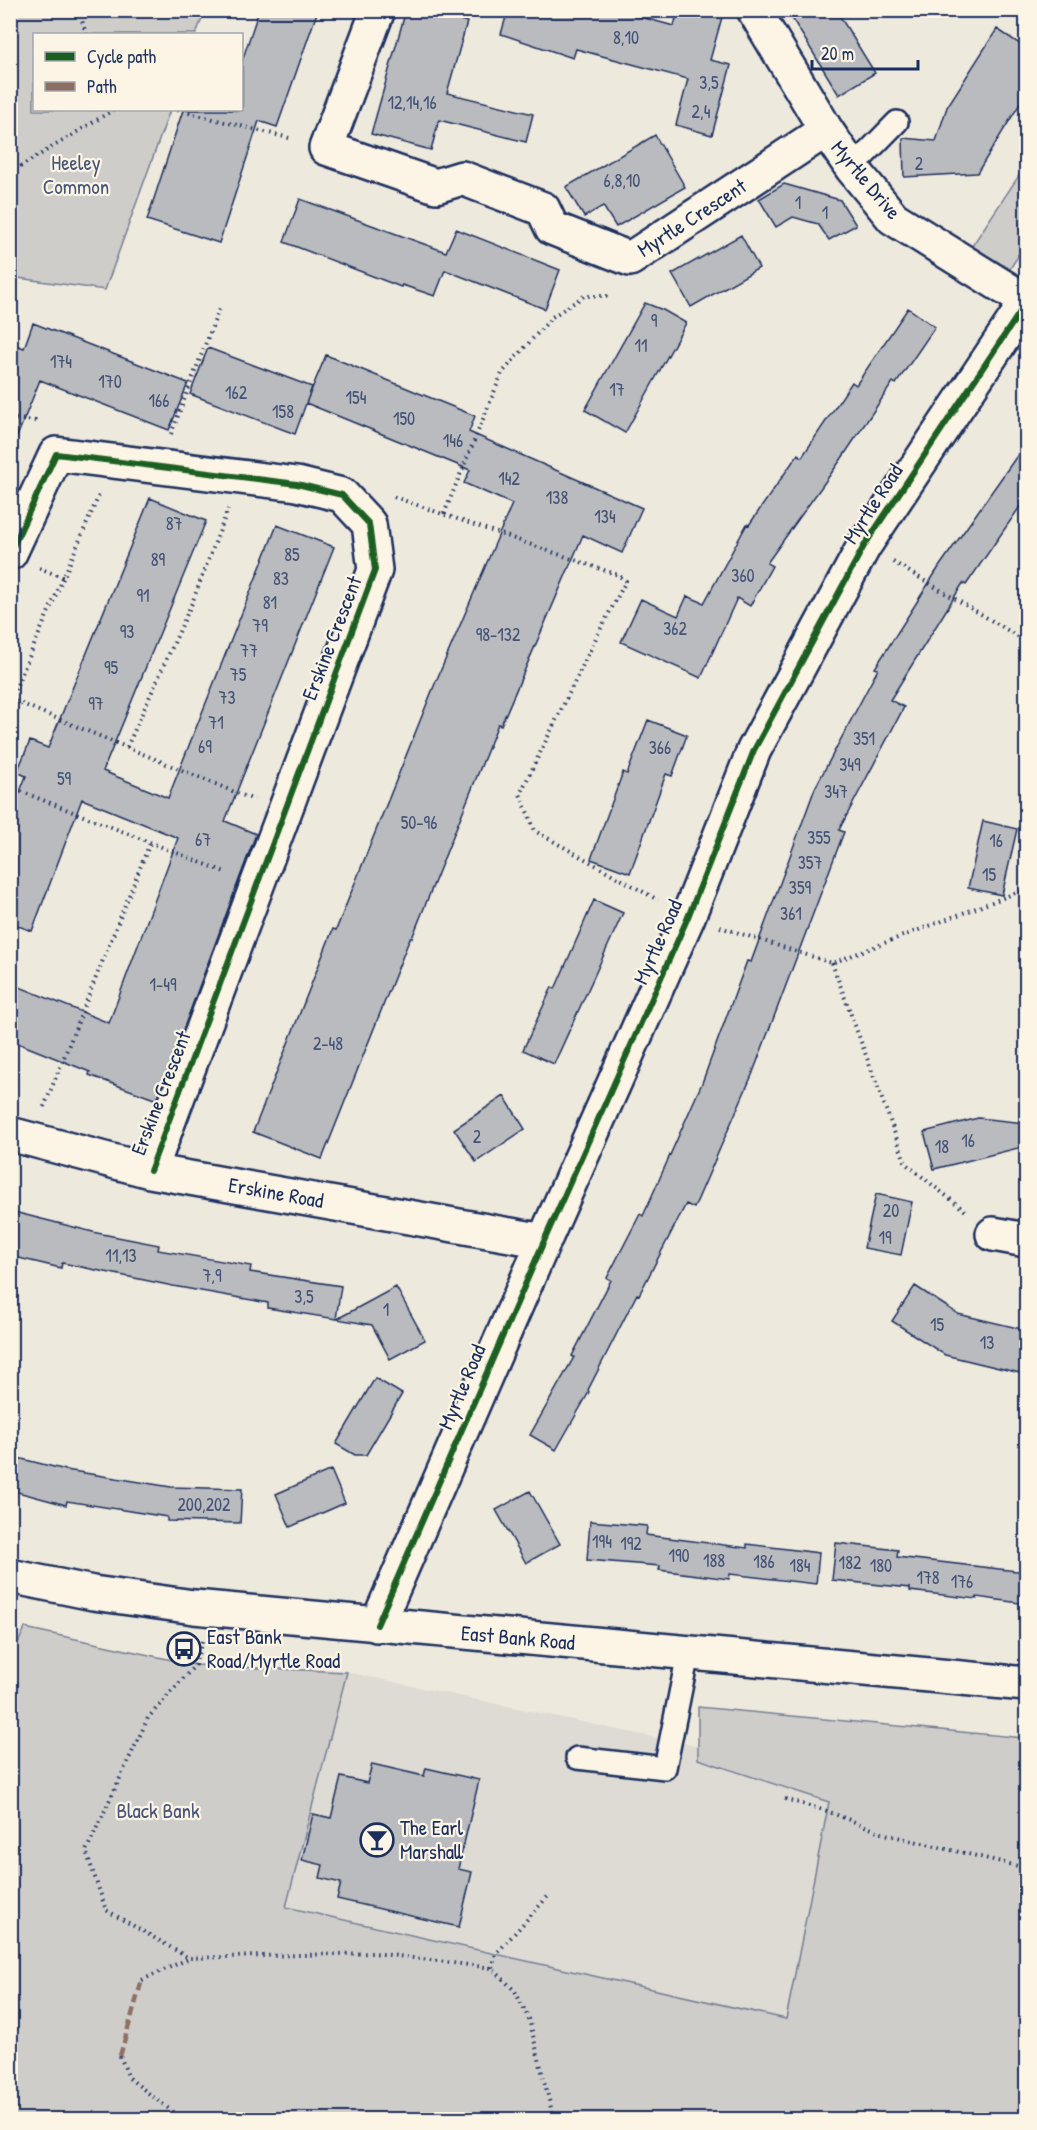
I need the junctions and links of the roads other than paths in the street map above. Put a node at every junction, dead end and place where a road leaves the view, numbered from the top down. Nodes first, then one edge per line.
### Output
1 (378, 10) edge
2 (754, 10) edge
3 (897, 122) dead end
4 (826, 130) junction
5 (852, 168) junction
6 (1026, 302) edge
7 (10, 553) edge
8 (21, 1136) edge
9 (150, 1171) junction
10 (993, 1234) road end
11 (1026, 1240) edge
12 (544, 1241) junction
13 (10, 1576) edge
14 (377, 1625) junction
15 (688, 1654) junction
16 (1026, 1684) edge
17 (577, 1758) dead end

1 - 4 street, Myrtle Crescent
2 - 4 street, Myrtle Drive
3 - 5 lane
4 - 5 street, Myrtle Drive
5 - 6 street, Myrtle Drive
6 - 12 street, Myrtle Road
7 - 9 street, Erskine Crescent
8 - 9 street, Erskine Road
9 - 12 street, Erskine Road
10 - 11 street
12 - 14 street, Myrtle Road
13 - 14 street, East Bank Road
14 - 15 street, East Bank Road
15 - 16 street, East Bank Road
15 - 17 lane

